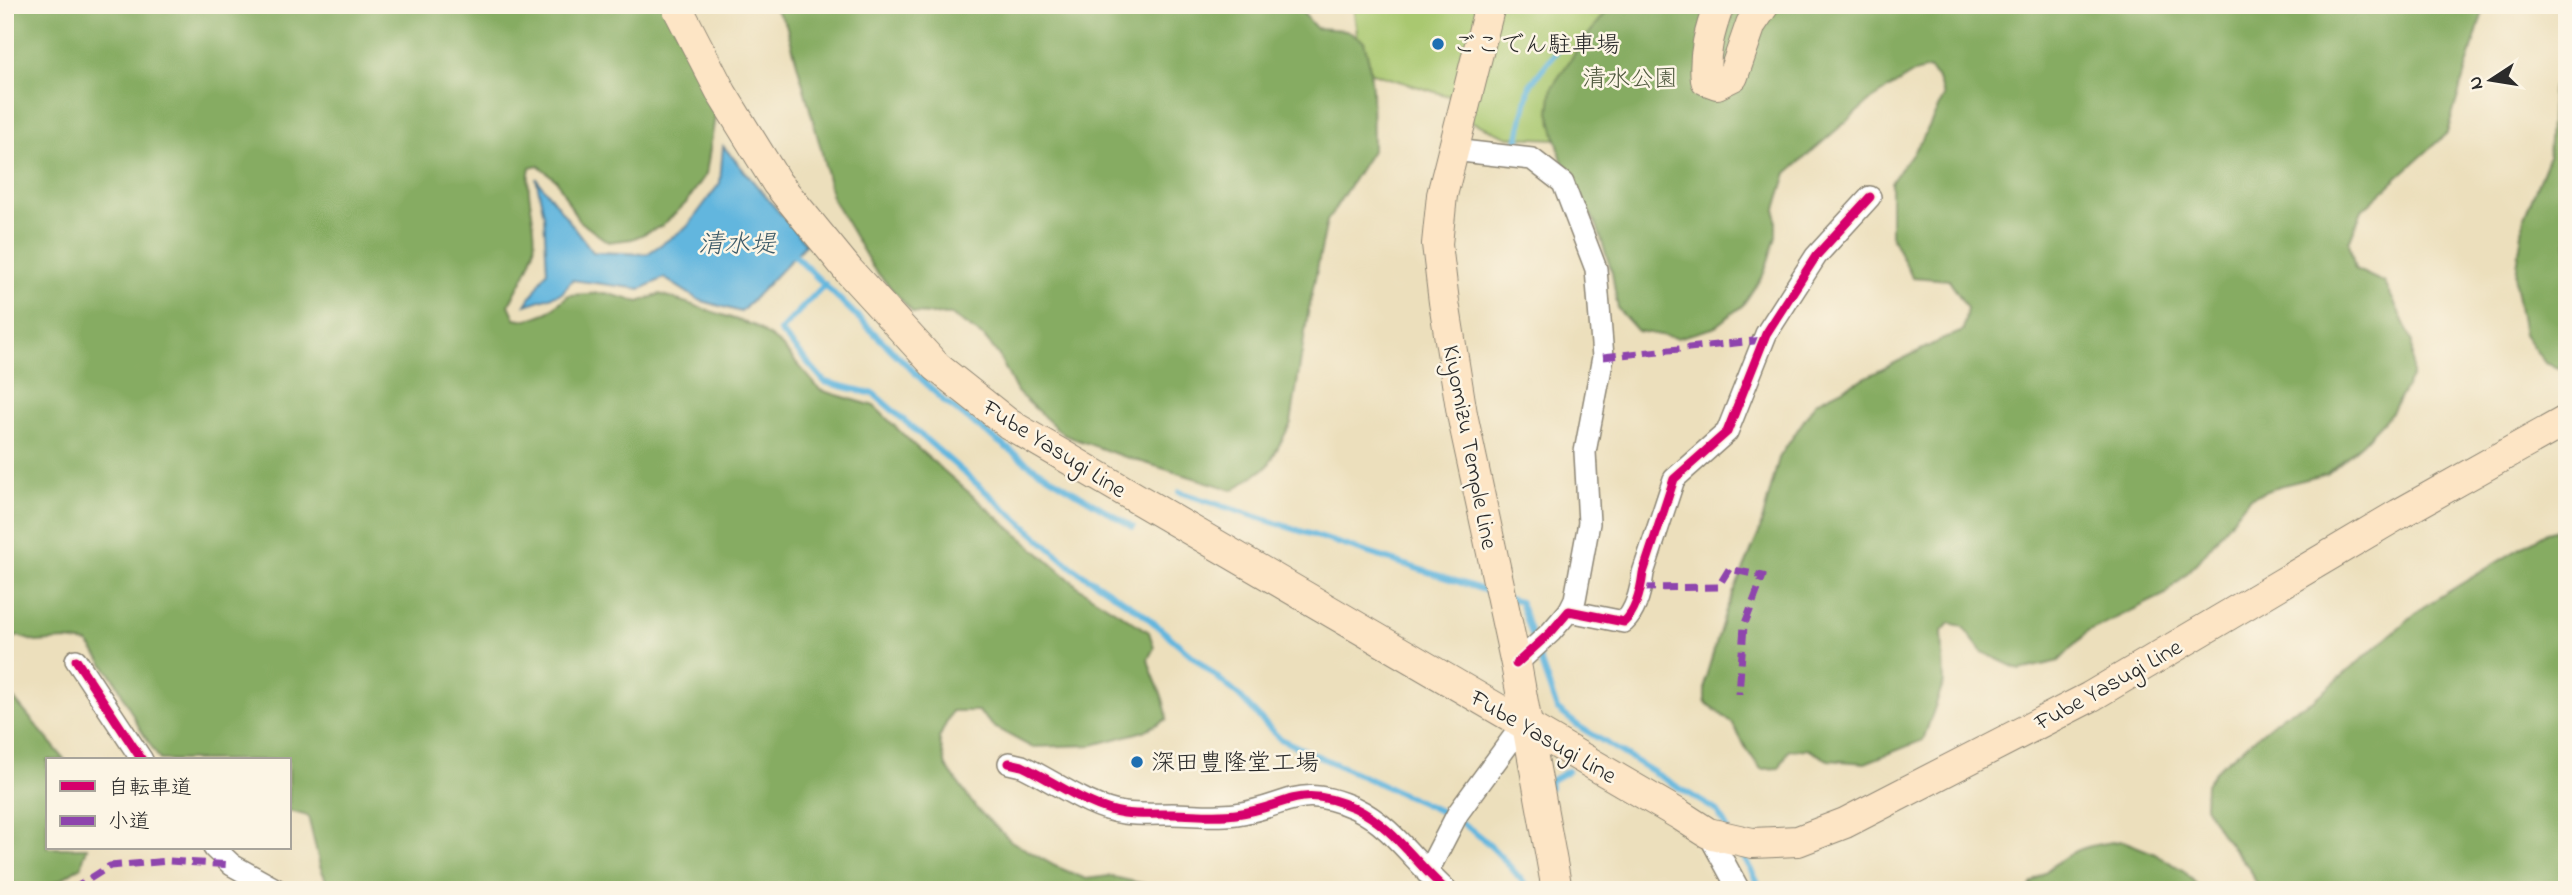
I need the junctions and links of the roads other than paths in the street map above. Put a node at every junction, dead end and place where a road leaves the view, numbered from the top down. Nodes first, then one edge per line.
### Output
1 (676, 5) edge
2 (1490, 5) edge
3 (1720, 5) edge
4 (1763, 5) edge
5 (1453, 150) junction
6 (1870, 197) dead end
7 (2567, 420) edge
8 (1569, 611) junction
9 (76, 660) dead end
10 (1516, 664) junction
11 (1527, 727) junction
12 (141, 758) edge
13 (1009, 764) dead end
14 (1708, 833) junction
15 (216, 850) edge
16 (1427, 873) junction
17 (276, 890) edge
18 (1446, 890) edge
19 (1558, 890) edge
20 (1739, 890) edge

1 - 11 main road, Fube Yasugi Line
2 - 5 main road, Kiyomizu Temple Line
3 - 4 main road
5 - 8 street
5 - 10 main road, Kiyomizu Temple Line
6 - 8 street
7 - 14 main road, Fube Yasugi Line
8 - 10 street
9 - 12 street
10 - 11 main road, Kiyomizu Temple Line
11 - 14 main road, Fube Yasugi Line
11 - 16 street
11 - 19 main road, Kiyomizu Temple Line
13 - 16 street
14 - 20 street
15 - 17 street
16 - 18 street

